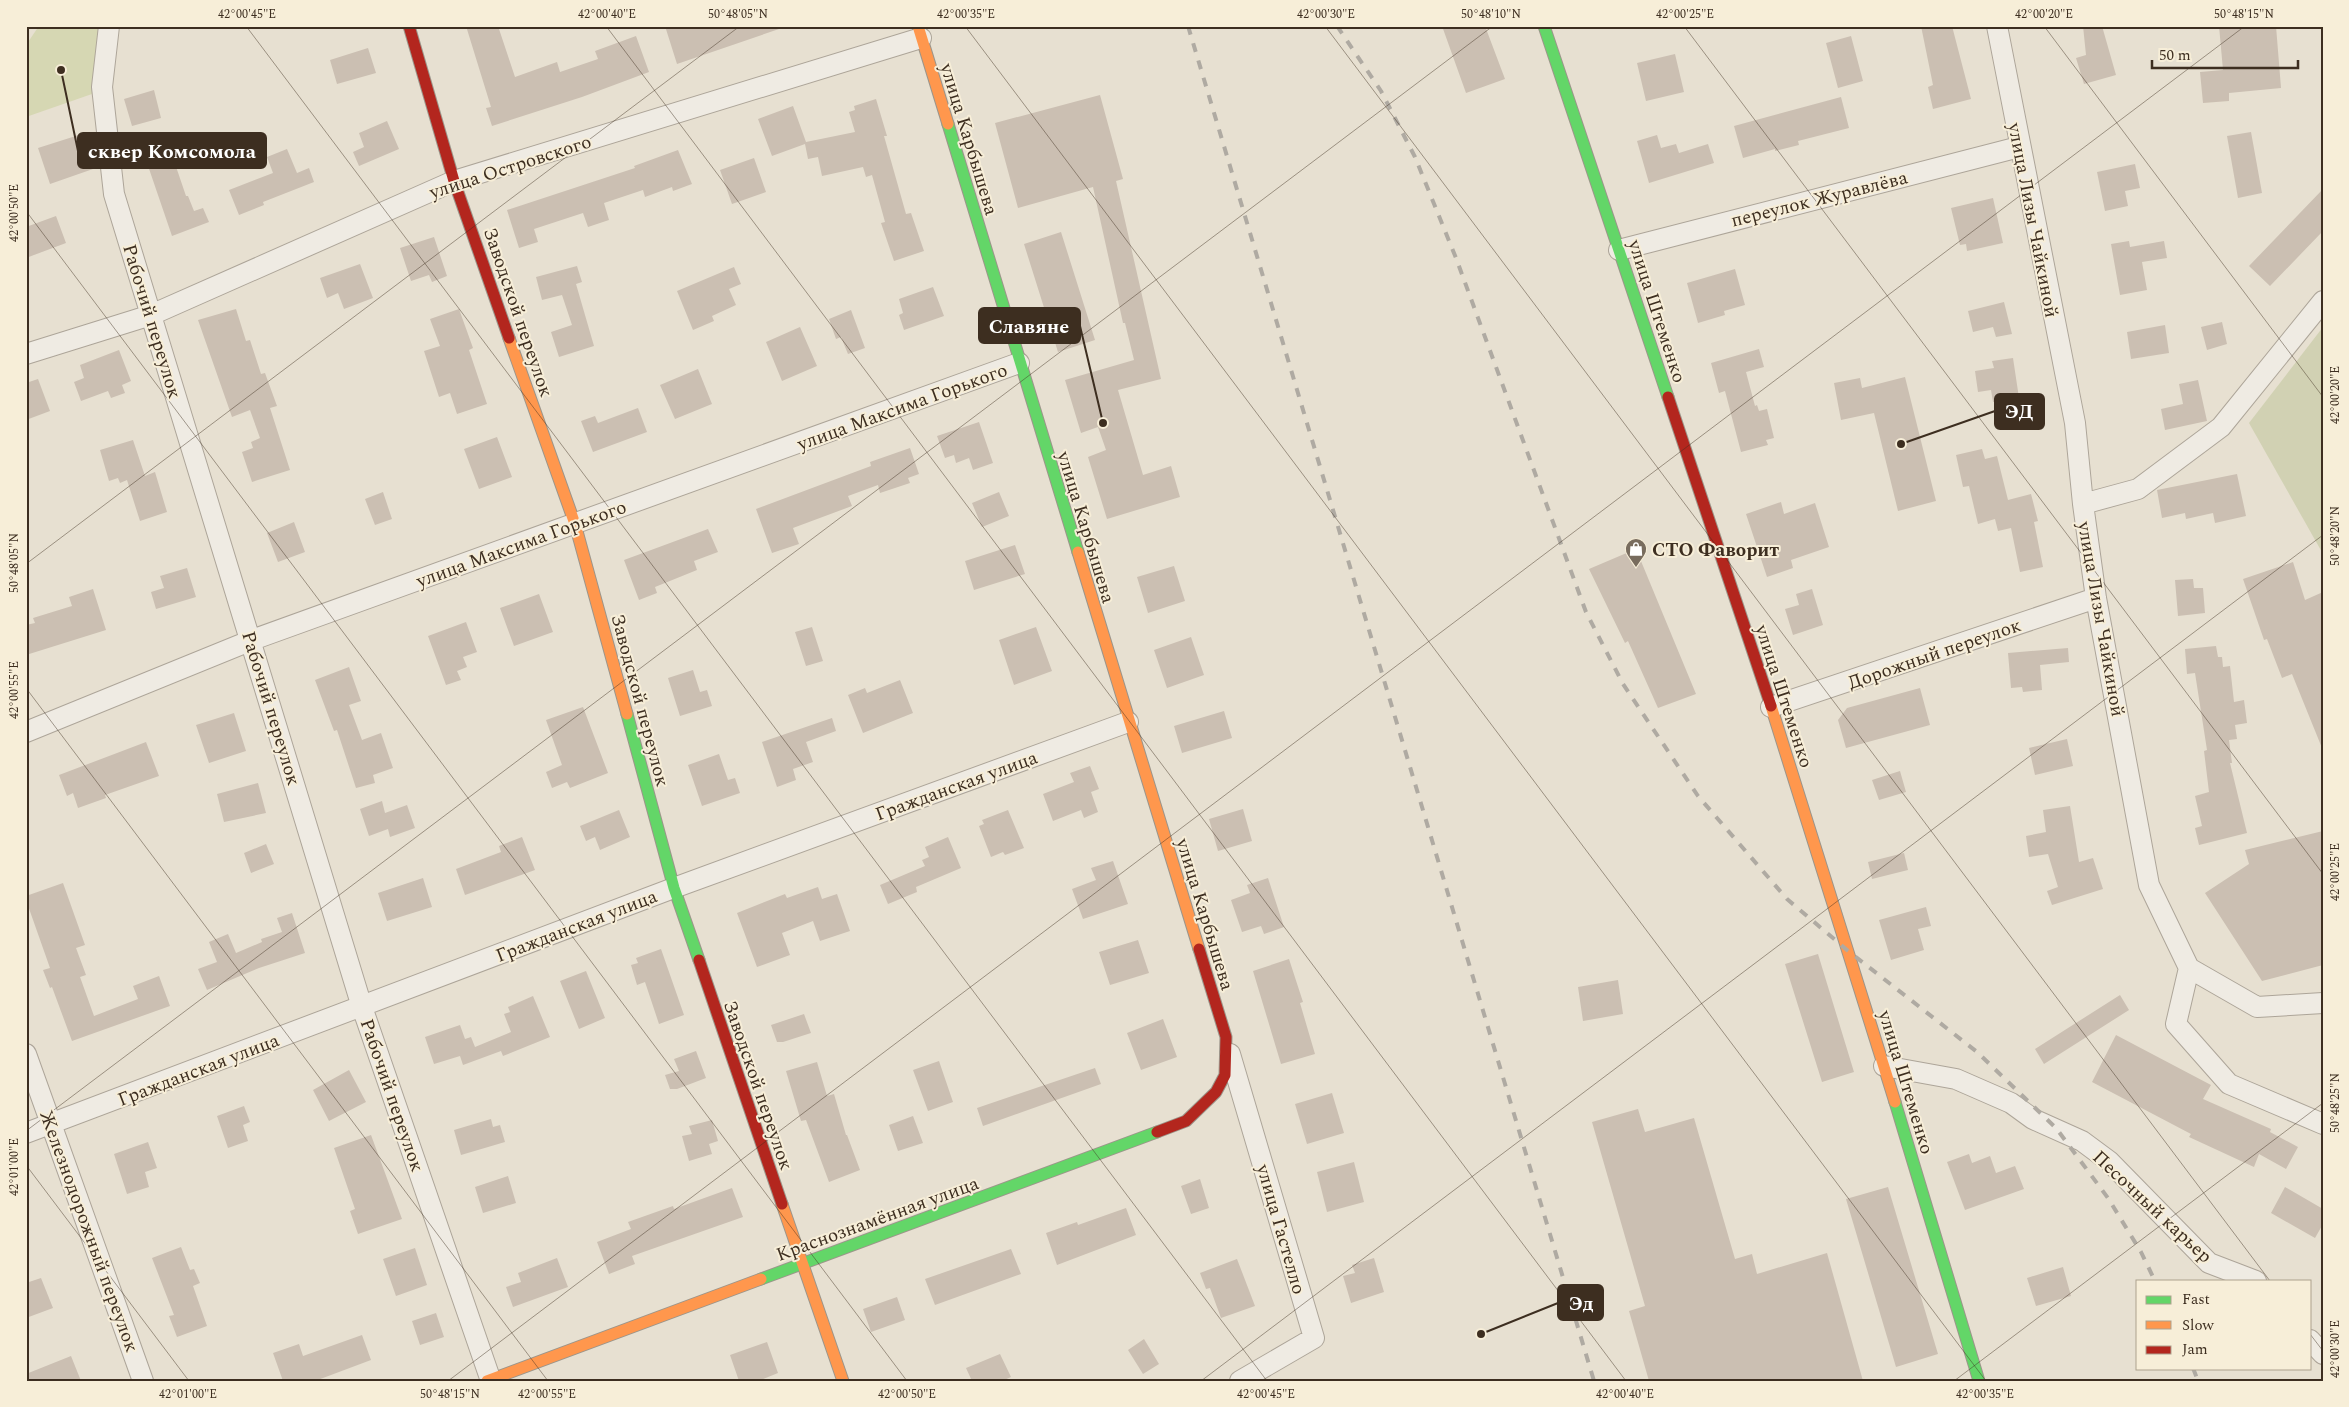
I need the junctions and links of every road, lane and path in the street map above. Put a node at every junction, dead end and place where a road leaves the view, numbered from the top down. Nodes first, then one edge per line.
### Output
1 (109, 26) edge
2 (409, 26) edge
3 (1544, 26) edge
4 (1997, 26) edge
5 (919, 32) edge
6 (2019, 147) junction
7 (454, 181) junction
8 (1619, 250) junction
9 (2323, 301) edge
10 (151, 315) junction
11 (26, 354) edge
12 (1019, 363) junction
13 (2083, 504) junction
14 (575, 524) junction
15 (2096, 598) junction
16 (252, 640) junction
17 (1771, 707) junction
18 (1128, 722) junction
19 (26, 732) edge
20 (674, 888) junction
21 (2189, 968) junction
22 (2323, 1003) edge
23 (362, 1007) junction
24 (1226, 1038) junction
25 (26, 1054) edge
26 (1884, 1066) junction
27 (52, 1123) junction
28 (2323, 1124) edge
29 (26, 1133) edge
30 (802, 1264) junction
31 (2253, 1280) edge
32 (2312, 1342) edge
33 (2323, 1354) edge
34 (489, 1380) edge
35 (143, 1381) edge
36 (844, 1381) edge
37 (1240, 1381) edge
38 (1979, 1381) edge

1 - 10 street, Рабочий переулок
2 - 7 main road, Заводской переулок
3 - 8 main road, улица Штеменко
4 - 6 street, улица Лизы Чайкиной
5 - 7 street, улица Островского
5 - 12 main road, улица Карбышева
6 - 8 street, переулок Журавлёва
6 - 13 street, улица Лизы Чайкиной
7 - 10 street, улица Островского
7 - 14 main road, Заводской переулок
8 - 17 main road, улица Штеменко
9 - 13 street
10 - 11 street, улица Островского
10 - 16 street, Рабочий переулок
12 - 14 street, улица Максима Горького
12 - 18 main road, улица Карбышева
13 - 15 street, улица Лизы Чайкиной
14 - 16 street, улица Максима Горького
14 - 20 main road, Заводской переулок
15 - 17 street, Дорожный переулок
15 - 21 street, улица Лизы Чайкиной
16 - 19 street, улица Максима Горького
16 - 23 street, Рабочий переулок
17 - 26 main road, улица Штеменко
18 - 20 street, Гражданская улица
18 - 24 main road, улица Карбышева
20 - 23 street, Гражданская улица
20 - 30 main road, Заводской переулок
21 - 22 street
21 - 28 street
23 - 27 street, Гражданская улица
23 - 34 street, Рабочий переулок
24 - 30 main road, Краснознамённая улица
24 - 37 street, улица Гастелло
25 - 27 street, Железнодорожный переулок
26 - 31 street, Песочный карьер
26 - 38 main road, улица Штеменко
27 - 29 street, Гражданская улица
27 - 35 street, Железнодорожный переулок
30 - 34 main road, Краснознамённая улица
30 - 36 main road, Заводской переулок
32 - 33 street

